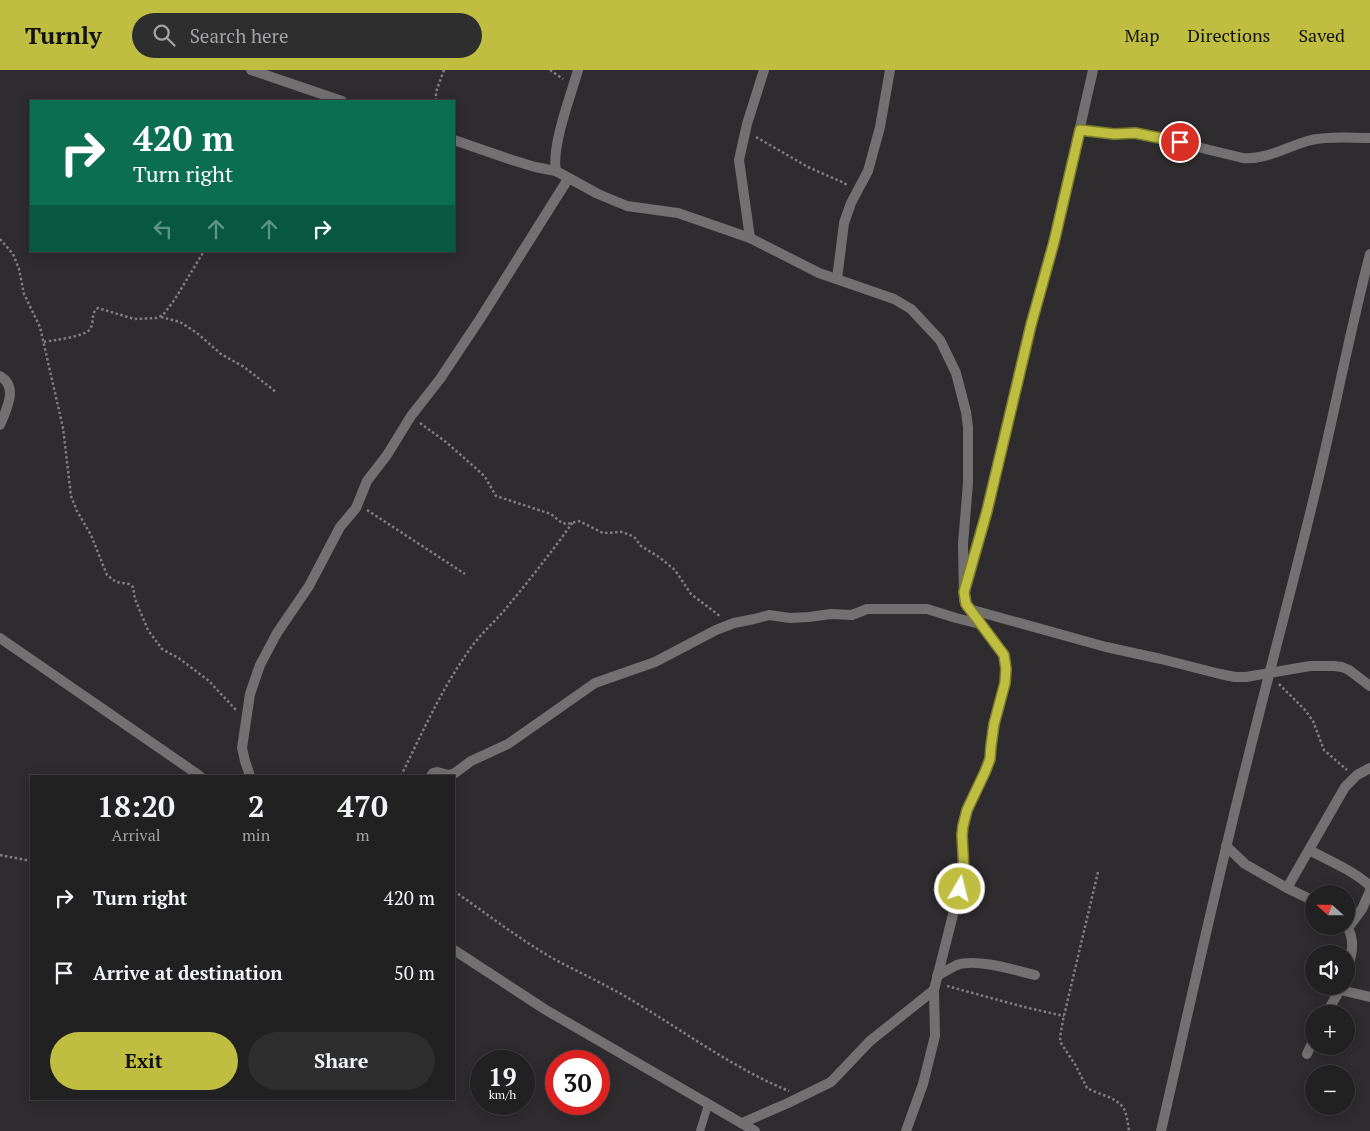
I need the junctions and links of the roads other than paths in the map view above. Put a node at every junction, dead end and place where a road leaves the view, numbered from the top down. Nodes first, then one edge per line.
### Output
1 (251, 70) edge
2 (578, 70) edge
3 (764, 70) edge
4 (890, 70) edge
5 (1093, 70) edge
6 (339, 100) edge
7 (1080, 130) junction
8 (1370, 138) edge
9 (455, 140) edge
10 (556, 171) junction
11 (568, 178) junction
12 (750, 238) junction
13 (1370, 254) edge
14 (837, 279) junction
15 (0, 376) edge
16 (0, 425) edge
17 (964, 592) junction
18 (969, 609) junction
19 (980, 624) junction
20 (0, 638) edge
21 (1268, 675) junction
22 (1370, 686) edge
23 (1370, 768) edge
24 (199, 775) edge
25 (250, 775) edge
26 (431, 775) edge
27 (1226, 846) junction
28 (1309, 850) junction
29 (1370, 886) edge
30 (1288, 888) junction
31 (1370, 891) edge
32 (1305, 896) edge
33 (1355, 917) edge
34 (455, 951) edge
35 (1035, 975) dead end
36 (935, 983) junction
37 (1355, 992) edge
38 (1370, 997) edge
39 (708, 1105) junction
40 (742, 1123) junction
41 (700, 1131) edge
42 (755, 1131) edge
43 (906, 1131) edge
44 (1161, 1131) edge

1 - 6 street
2 - 10 street
3 - 12 street
4 - 14 street
5 - 7 street
7 - 8 street
7 - 17 street
9 - 10 street
10 - 11 street
11 - 12 street
11 - 25 street
12 - 14 street
13 - 21 street
14 - 17 street
15 - 16 street
17 - 18 street
18 - 19 street
18 - 21 street
19 - 26 street
19 - 36 street
20 - 24 street
21 - 22 street
21 - 27 street
23 - 28 street
27 - 30 street
27 - 44 street
28 - 29 street
28 - 30 street
30 - 32 street
31 - 33 street
34 - 39 street
35 - 36 street
36 - 40 street
36 - 43 street
37 - 38 street
39 - 40 street
39 - 41 lane
40 - 42 street

